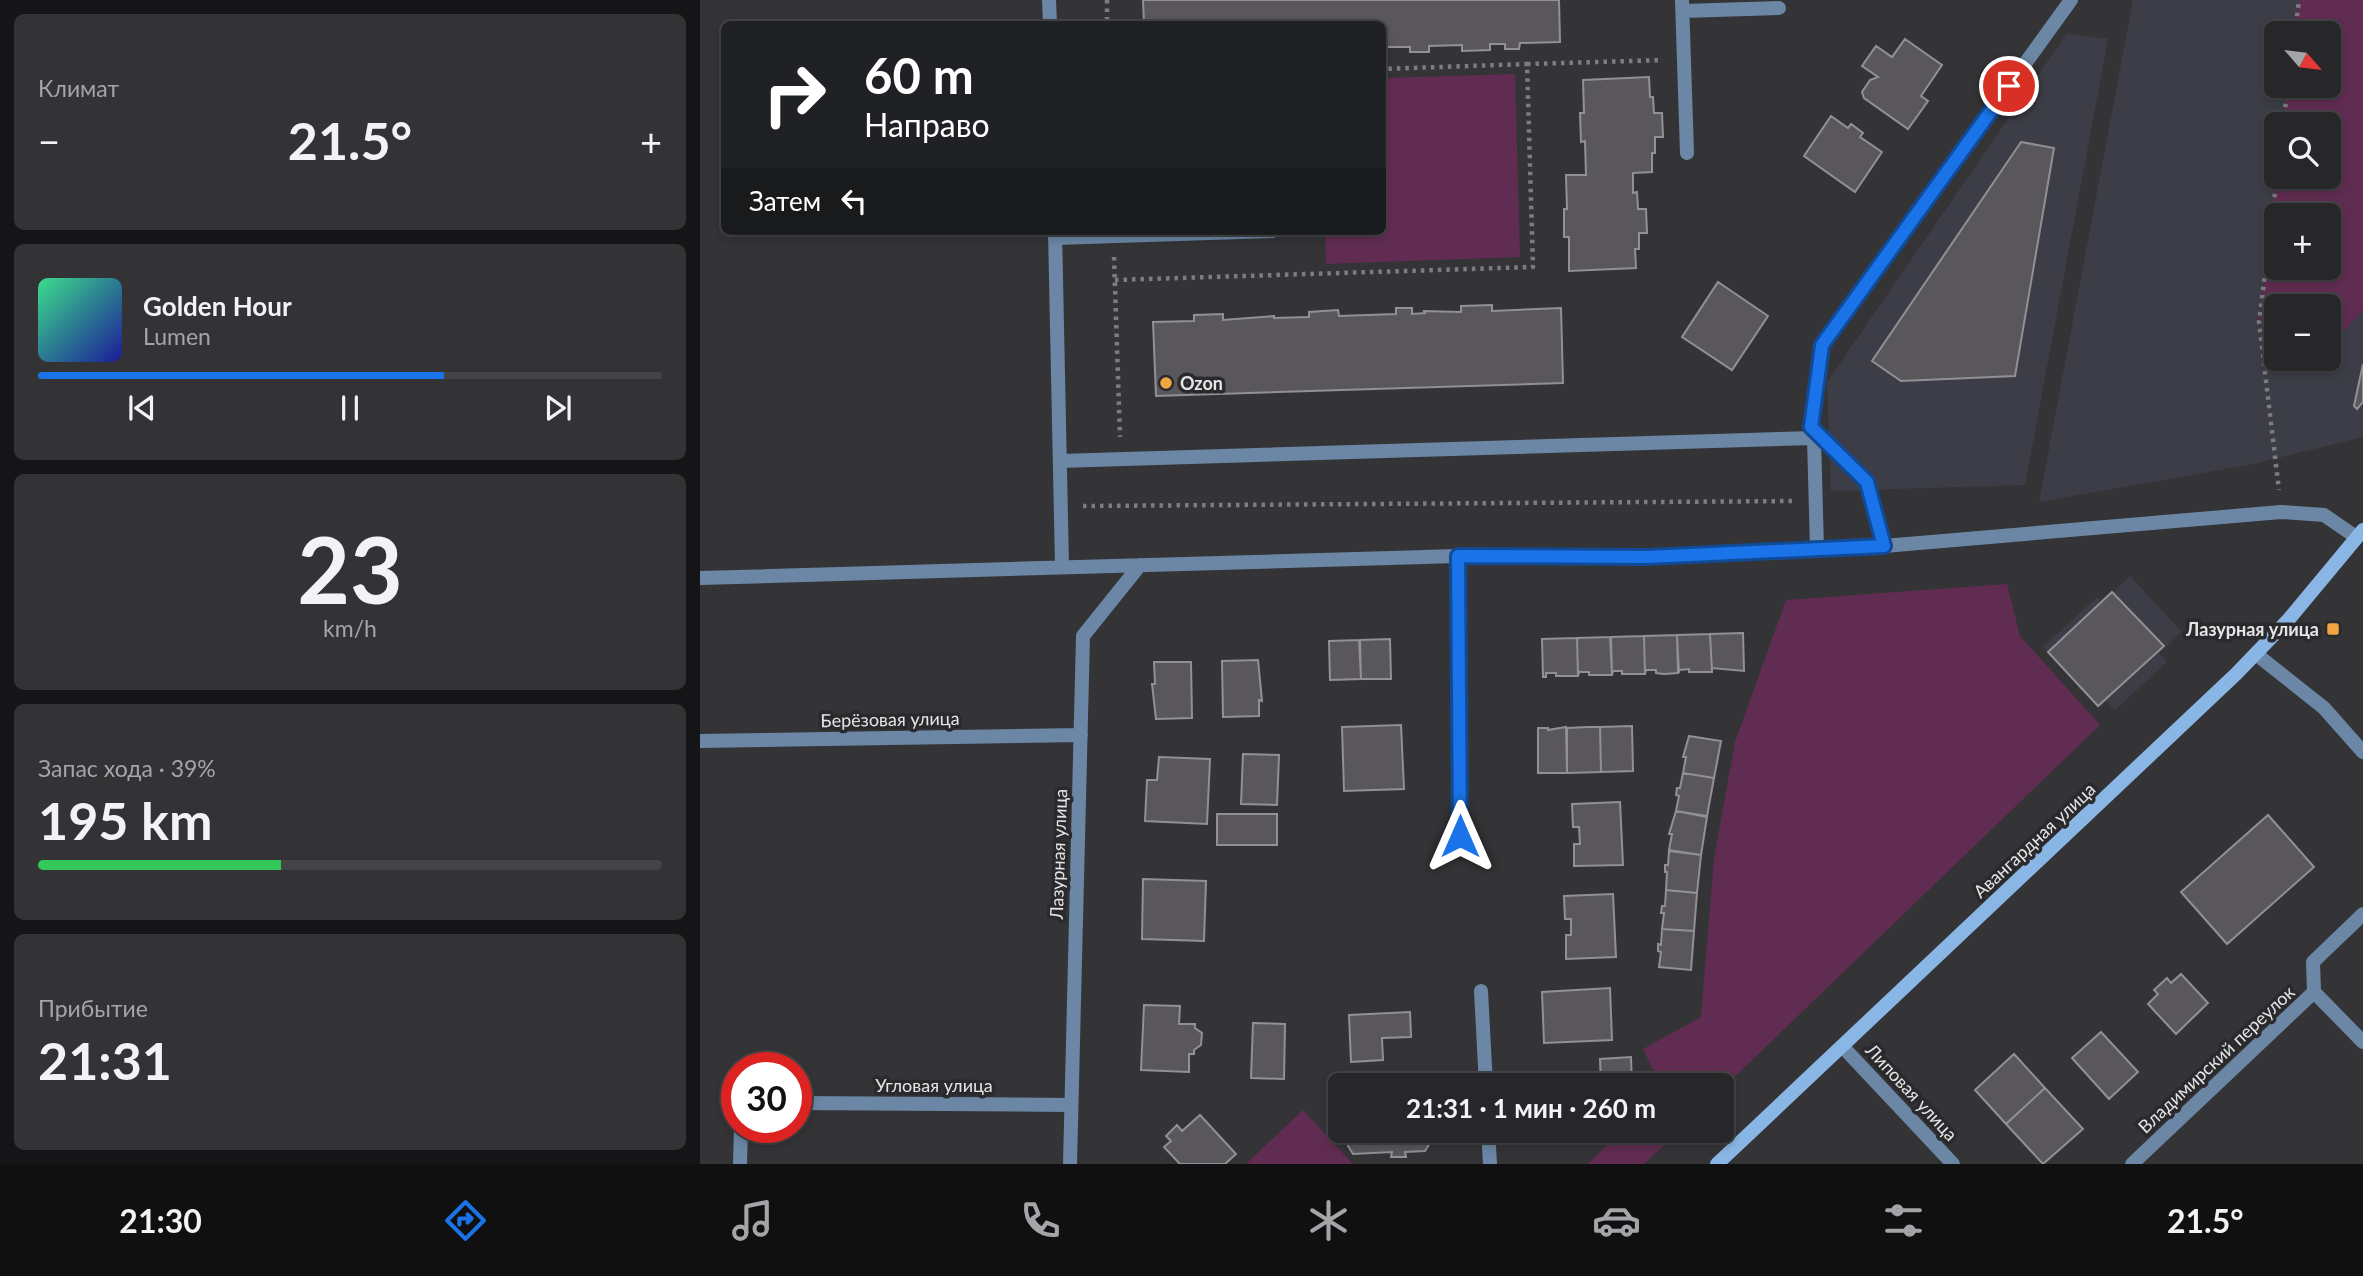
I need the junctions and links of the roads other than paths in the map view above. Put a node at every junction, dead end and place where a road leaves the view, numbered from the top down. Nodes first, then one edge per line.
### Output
1 (1049, 0) edge
2 (2071, 0) edge
3 (1682, 5) edge
4 (1779, 8) dead end
5 (1049, 21) edge
6 (1688, 153) dead end
7 (1055, 235) edge
8 (1130, 235) edge
9 (1060, 461) junction
10 (2360, 534) edge
11 (1884, 546) junction
12 (1817, 549) junction
13 (1458, 556) junction
14 (1140, 565) junction
15 (1062, 566) junction
16 (700, 578) edge
17 (2256, 654) junction
18 (1081, 735) junction
19 (700, 741) edge
20 (2363, 752) edge
21 (1460, 836) dead end
22 (2363, 915) edge
23 (1481, 991) dead end
24 (2314, 992) junction
25 (2363, 1042) edge
26 (1843, 1047) junction
27 (1485, 1073) edge
28 (812, 1103) edge
29 (1071, 1105) junction
30 (741, 1143) edge
31 (1489, 1143) edge
32 (740, 1164) edge
33 (1070, 1164) edge
34 (1490, 1164) edge
35 (1717, 1164) edge
36 (1953, 1164) edge
37 (2132, 1164) edge

1 - 5 street
2 - 11 street
3 - 4 street
3 - 6 street
7 - 8 street
7 - 9 street
9 - 12 street
9 - 15 street
10 - 11 street
10 - 17 main road, Авангардная улица
11 - 12 street
12 - 13 street
13 - 14 street
13 - 21 street
14 - 15 street
14 - 18 street, Лазурная улица
15 - 16 street
17 - 20 street
17 - 26 main road, Авангардная улица
18 - 19 street, Берёзовая улица
18 - 29 street, Лазурная улица
22 - 24 street, Владимирский переулок
23 - 27 street
24 - 25 street
24 - 37 street, Владимирский переулок
26 - 35 main road, Авангардная улица
26 - 36 street, Липовая улица
28 - 29 street, Угловая улица
29 - 33 street, Лазурная улица
30 - 32 street
31 - 34 street

